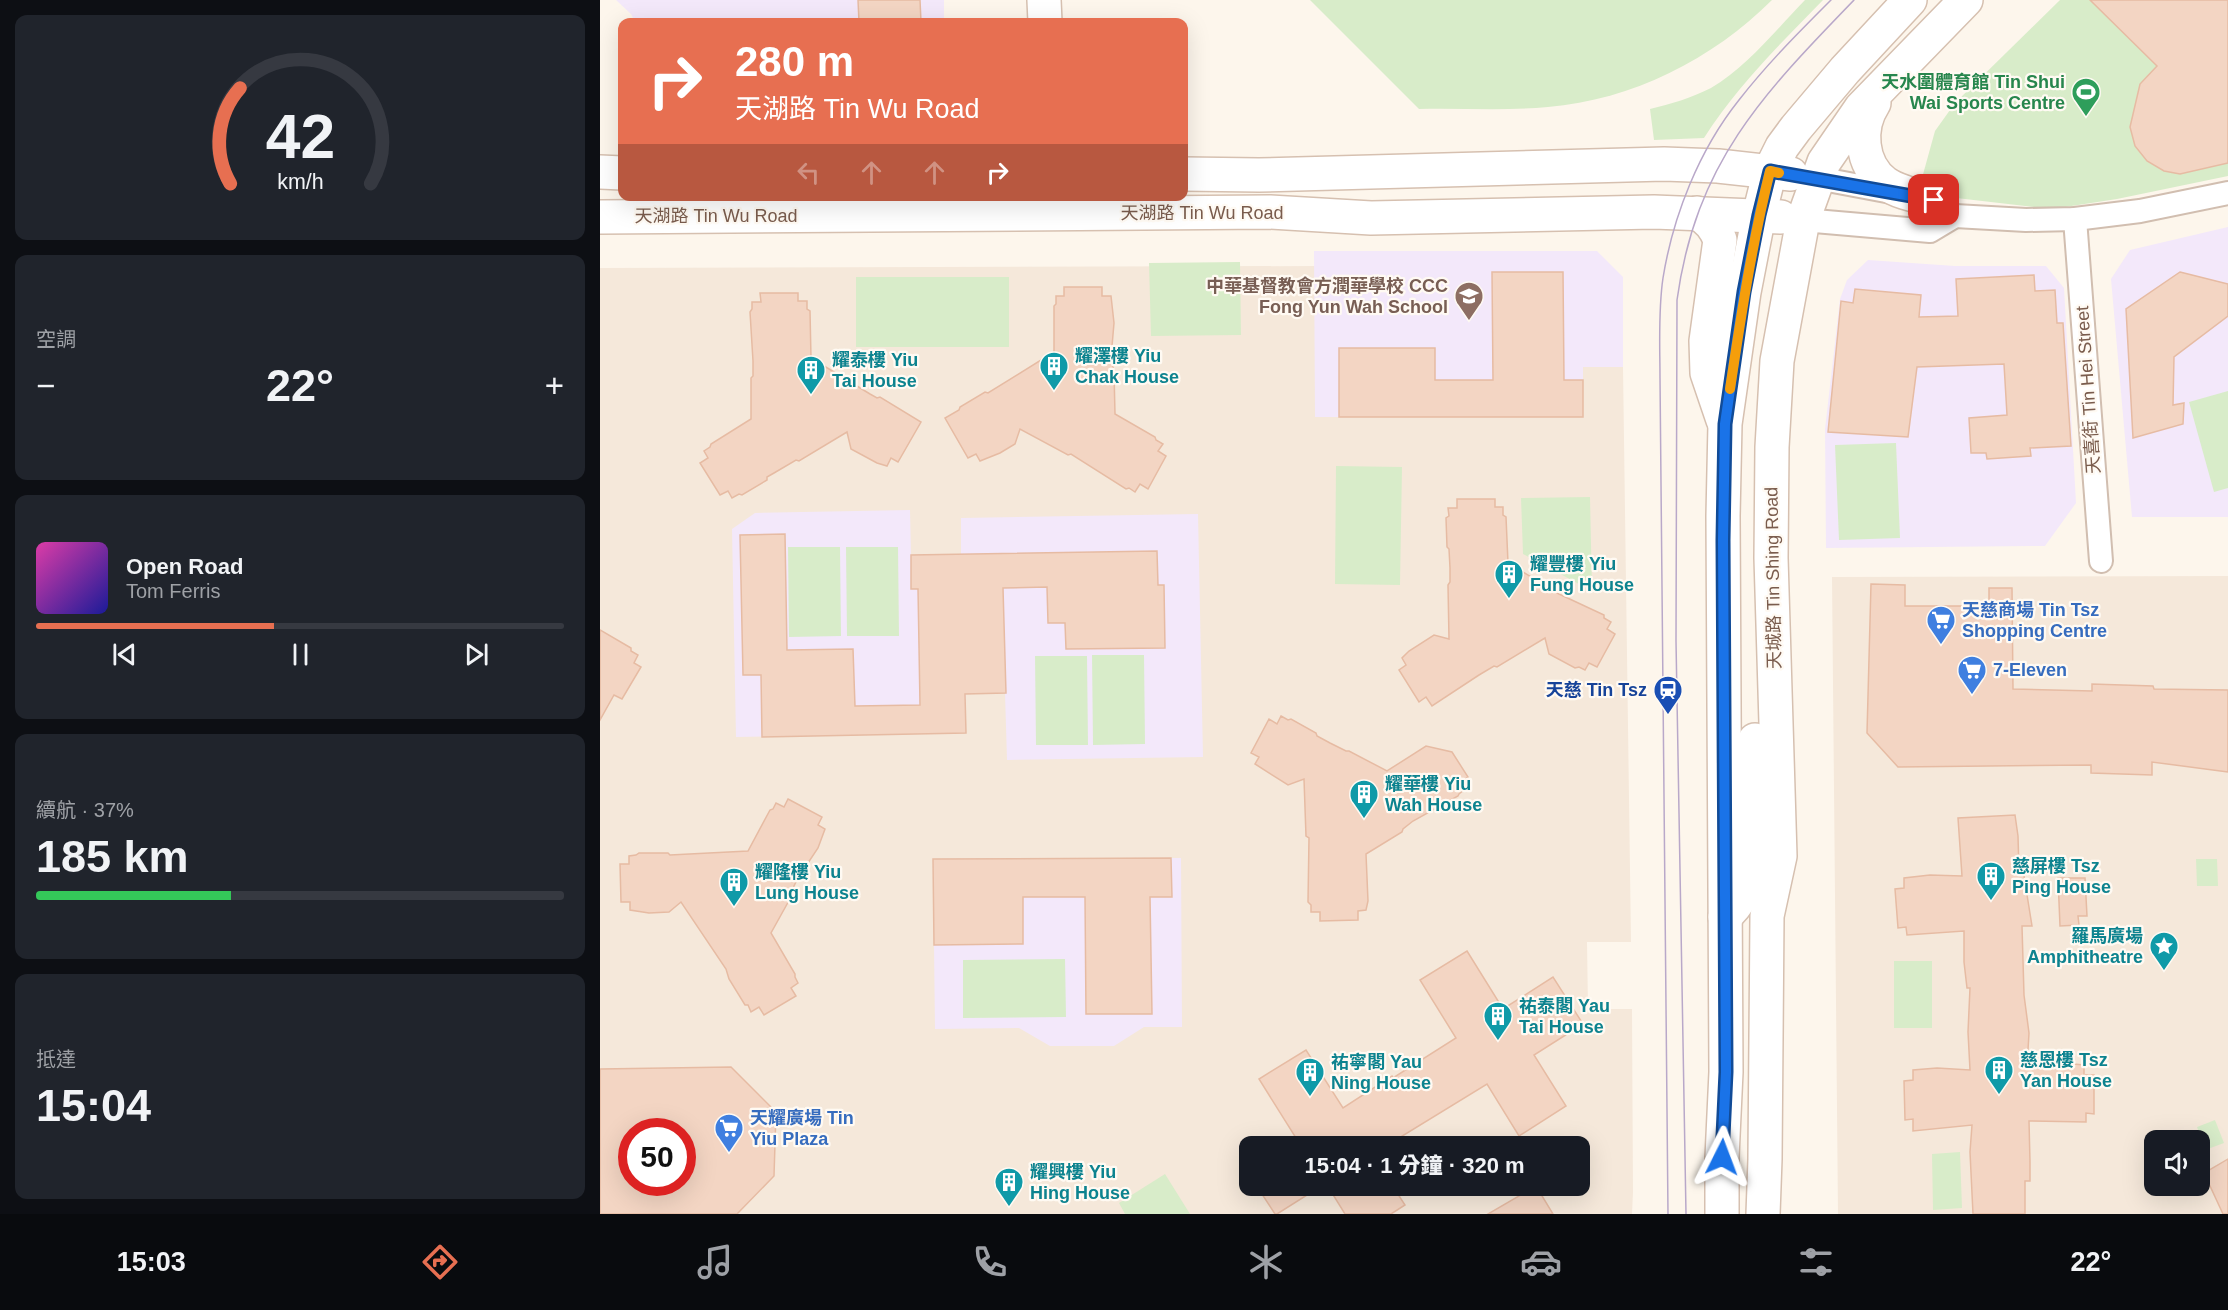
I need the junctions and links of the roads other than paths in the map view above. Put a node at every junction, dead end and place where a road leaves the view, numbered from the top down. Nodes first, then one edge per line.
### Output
1 (1044, 0) edge
2 (1910, 0) edge
3 (1966, 0) edge
4 (1045, 18) edge
5 (1894, 74) junction
6 (1770, 171) junction
7 (600, 172) edge
8 (618, 173) edge
9 (1188, 174) edge
10 (1817, 178) junction
11 (2228, 192) edge
12 (1039, 205) edge
13 (1945, 208) junction
14 (1697, 213) junction
15 (1759, 215) junction
16 (600, 217) edge
17 (2075, 219) junction
18 (1803, 220) junction
19 (1725, 424) junction
20 (2101, 561) dead end
21 (1774, 662) junction
22 (1715, 917) junction
23 (1722, 1214) edge
24 (1763, 1214) edge

1 - 4 main road
2 - 6 main road
3 - 5 main road, 天城路 Tin Shing Road
5 - 10 main road, 天城路 Tin Shing Road
5 - 13 main road
6 - 9 main road
6 - 10 main road
6 - 15 main road
7 - 8 main road
10 - 13 street
10 - 18 main road, 天城路 Tin Shing Road
11 - 17 street
12 - 14 main road, 天湖路 Tin Wu Road
12 - 16 main road, 天湖路 Tin Wu Road
13 - 17 street
13 - 18 street
14 - 15 main road, 天湖路 Tin Wu Road
14 - 19 main road
15 - 18 main road, 天湖路 Tin Wu Road
15 - 19 main road
17 - 20 street, 天喜街 Tin Hei Street
18 - 21 main road, 天城路 Tin Shing Road
19 - 22 main road
21 - 22 main road
21 - 24 main road, 天城路 Tin Shing Road
22 - 23 main road

